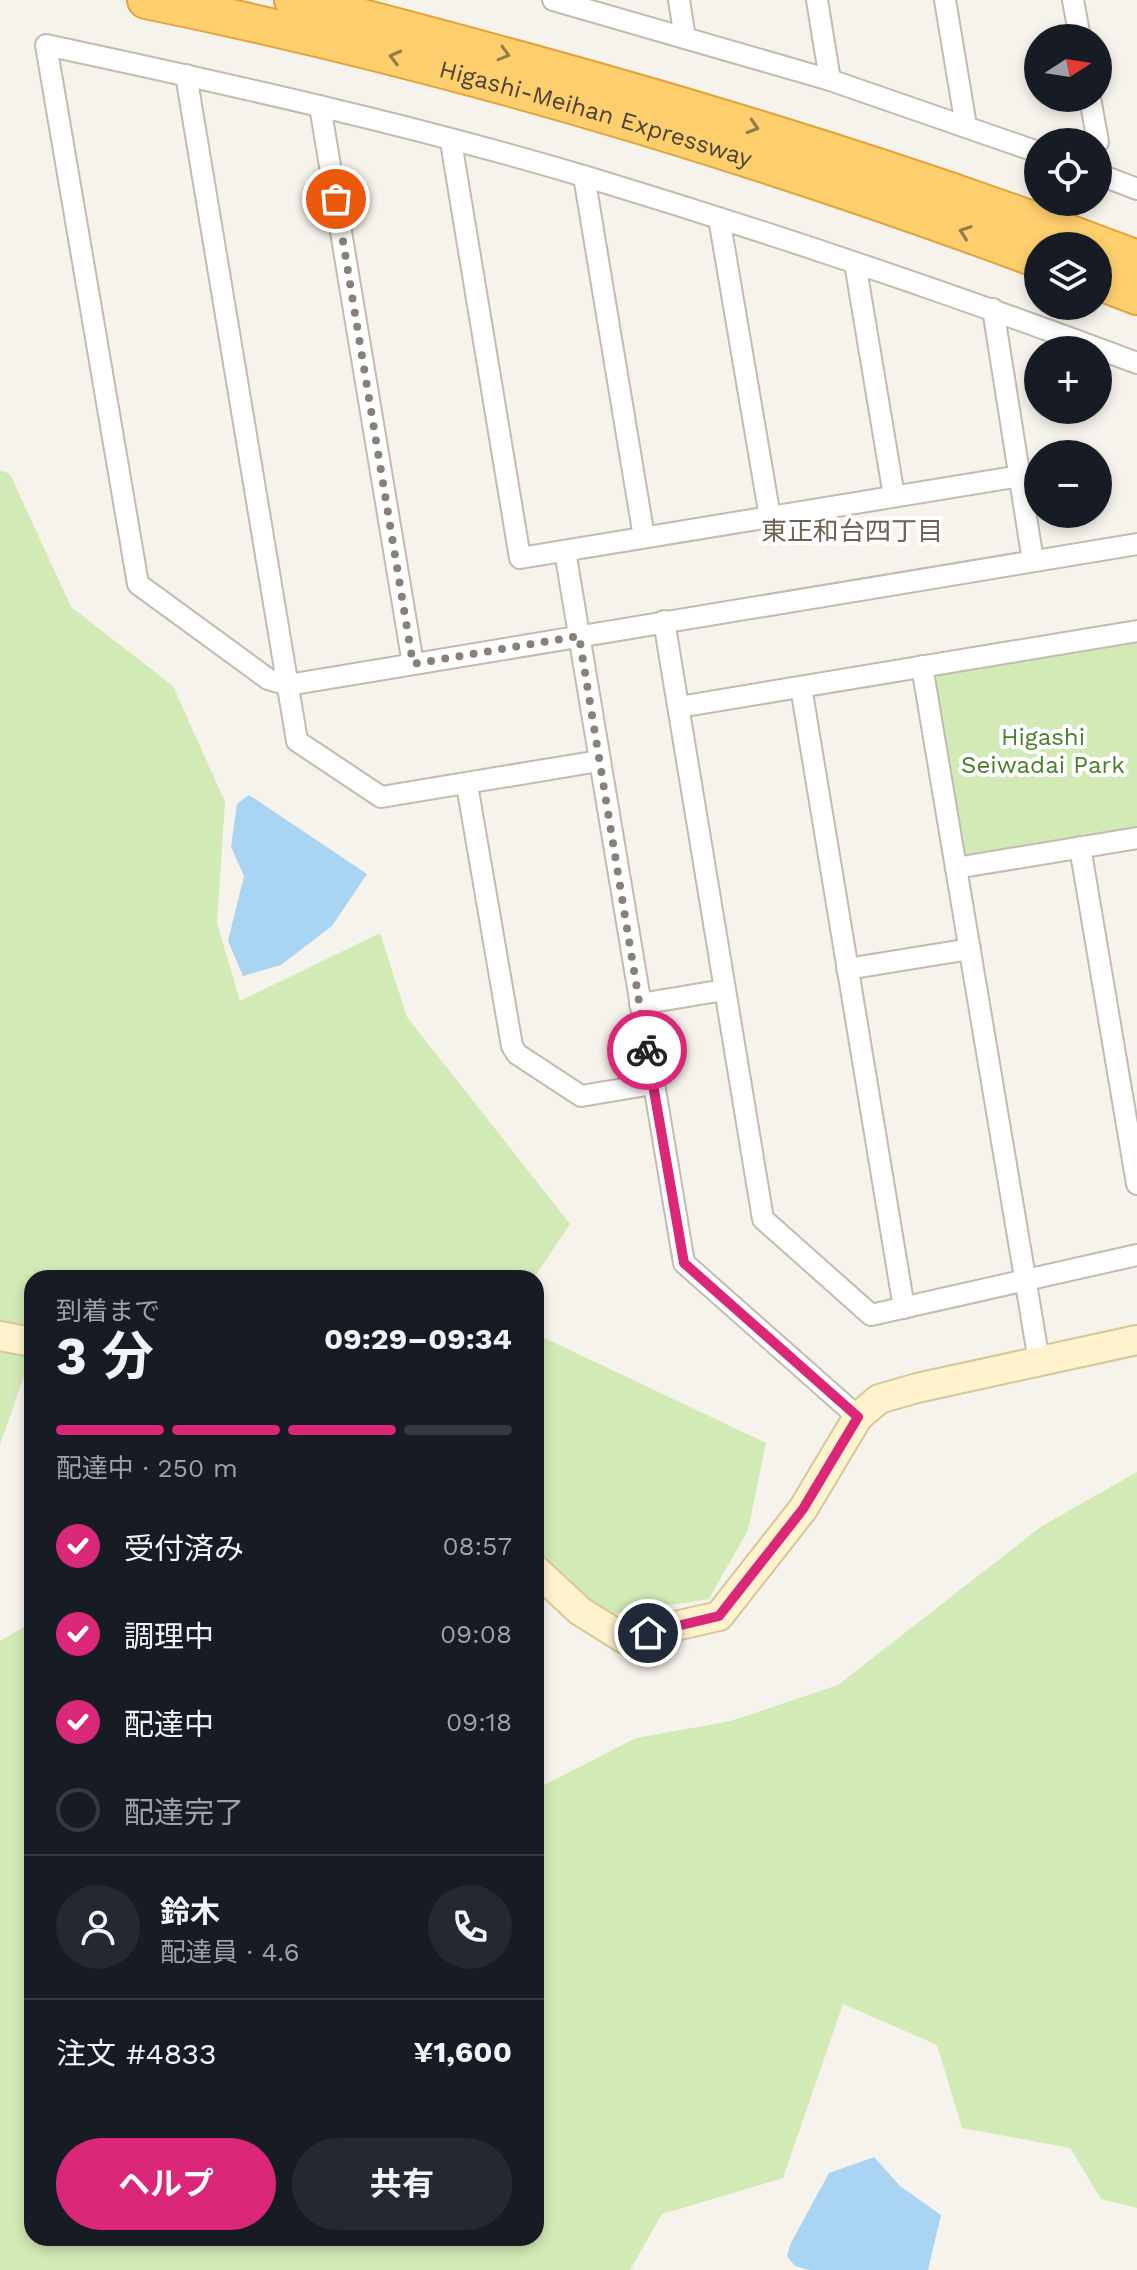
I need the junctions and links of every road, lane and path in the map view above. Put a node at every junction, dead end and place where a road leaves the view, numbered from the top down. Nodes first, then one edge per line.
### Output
1 (146, 0) edge
2 (293, 0) edge
3 (553, 0) edge
4 (679, 0) edge
5 (817, 0) edge
6 (945, 0) edge
7 (1073, 0) edge
8 (1077, 24) edge
9 (685, 38) junction
10 (186, 75) junction
11 (830, 80) junction
12 (320, 106) junction
13 (966, 126) junction
14 (451, 142) junction
15 (1024, 147) edge
16 (584, 176) junction
17 (1112, 179) edge
18 (1137, 189) edge
19 (719, 218) junction
20 (1024, 254) edge
21 (1137, 259) edge
22 (855, 263) junction
23 (1112, 286) edge
24 (1137, 296) edge
25 (993, 309) junction
26 (1137, 363) edge
27 (1020, 476) junction
28 (894, 496) junction
29 (770, 517) junction
30 (644, 537) junction
31 (1137, 544) edge
32 (565, 551) junction
33 (1033, 561) junction
34 (664, 621) junction
35 (1137, 631) edge
36 (579, 636) junction
37 (413, 664) junction
38 (922, 666) junction
39 (288, 685) junction
40 (801, 687) junction
41 (679, 707) junction
42 (599, 761) junction
43 (467, 785) junction
44 (1137, 838) edge
45 (1080, 847) junction
46 (956, 868) junction
47 (970, 949) junction
48 (847, 969) junction
49 (724, 990) junction
50 (640, 1004) junction
51 (653, 1084) junction
52 (1137, 1184) edge
53 (1137, 1255) edge
54 (1024, 1281) junction
55 (904, 1308) junction
56 (0, 1336) edge
57 (24, 1340) edge
58 (1137, 1340) edge
59 (1039, 1361) junction
60 (858, 1417) junction
61 (544, 1577) edge

20 -> 1 highway, Higashi-Meihan Expressway
2 -> 21 highway, Higashi-Meihan Expressway
3 - 9 street
4 - 9 street
5 - 11 street
6 - 13 street
7 - 8 street
9 - 11 street
10 - 12 street
10 - 39 street
10 - 39 street
11 - 13 street
12 - 14 street
12 - 37 street
13 - 15 street
14 - 16 street
14 - 32 street
16 - 19 street
16 - 30 street
17 - 18 street
19 - 22 street
19 - 29 street
22 - 25 street
22 - 28 street
23 - 24 highway
25 - 26 street
25 - 27 street
27 - 28 street
27 - 33 street
28 - 29 street
29 - 30 street
30 - 32 street
31 - 33 street
32 - 36 street
33 - 34 street
34 - 36 street
34 - 41 street
35 - 38 street
36 - 37 street
36 - 42 street
37 - 39 street
38 - 40 street
38 - 46 street
39 - 43 street
40 - 41 street
40 - 48 street
41 - 49 street
42 - 43 street
42 - 50 street
43 - 51 street
44 - 45 street
45 - 46 street
45 - 52 street
46 - 47 street
47 - 48 street
47 - 54 street
48 - 55 street
49 - 50 street
49 - 55 street
50 - 51 street
51 - 60 street
53 - 54 street
54 - 55 street
54 - 59 street
56 - 57 street
58 - 59 street
59 - 60 street
60 - 61 street

